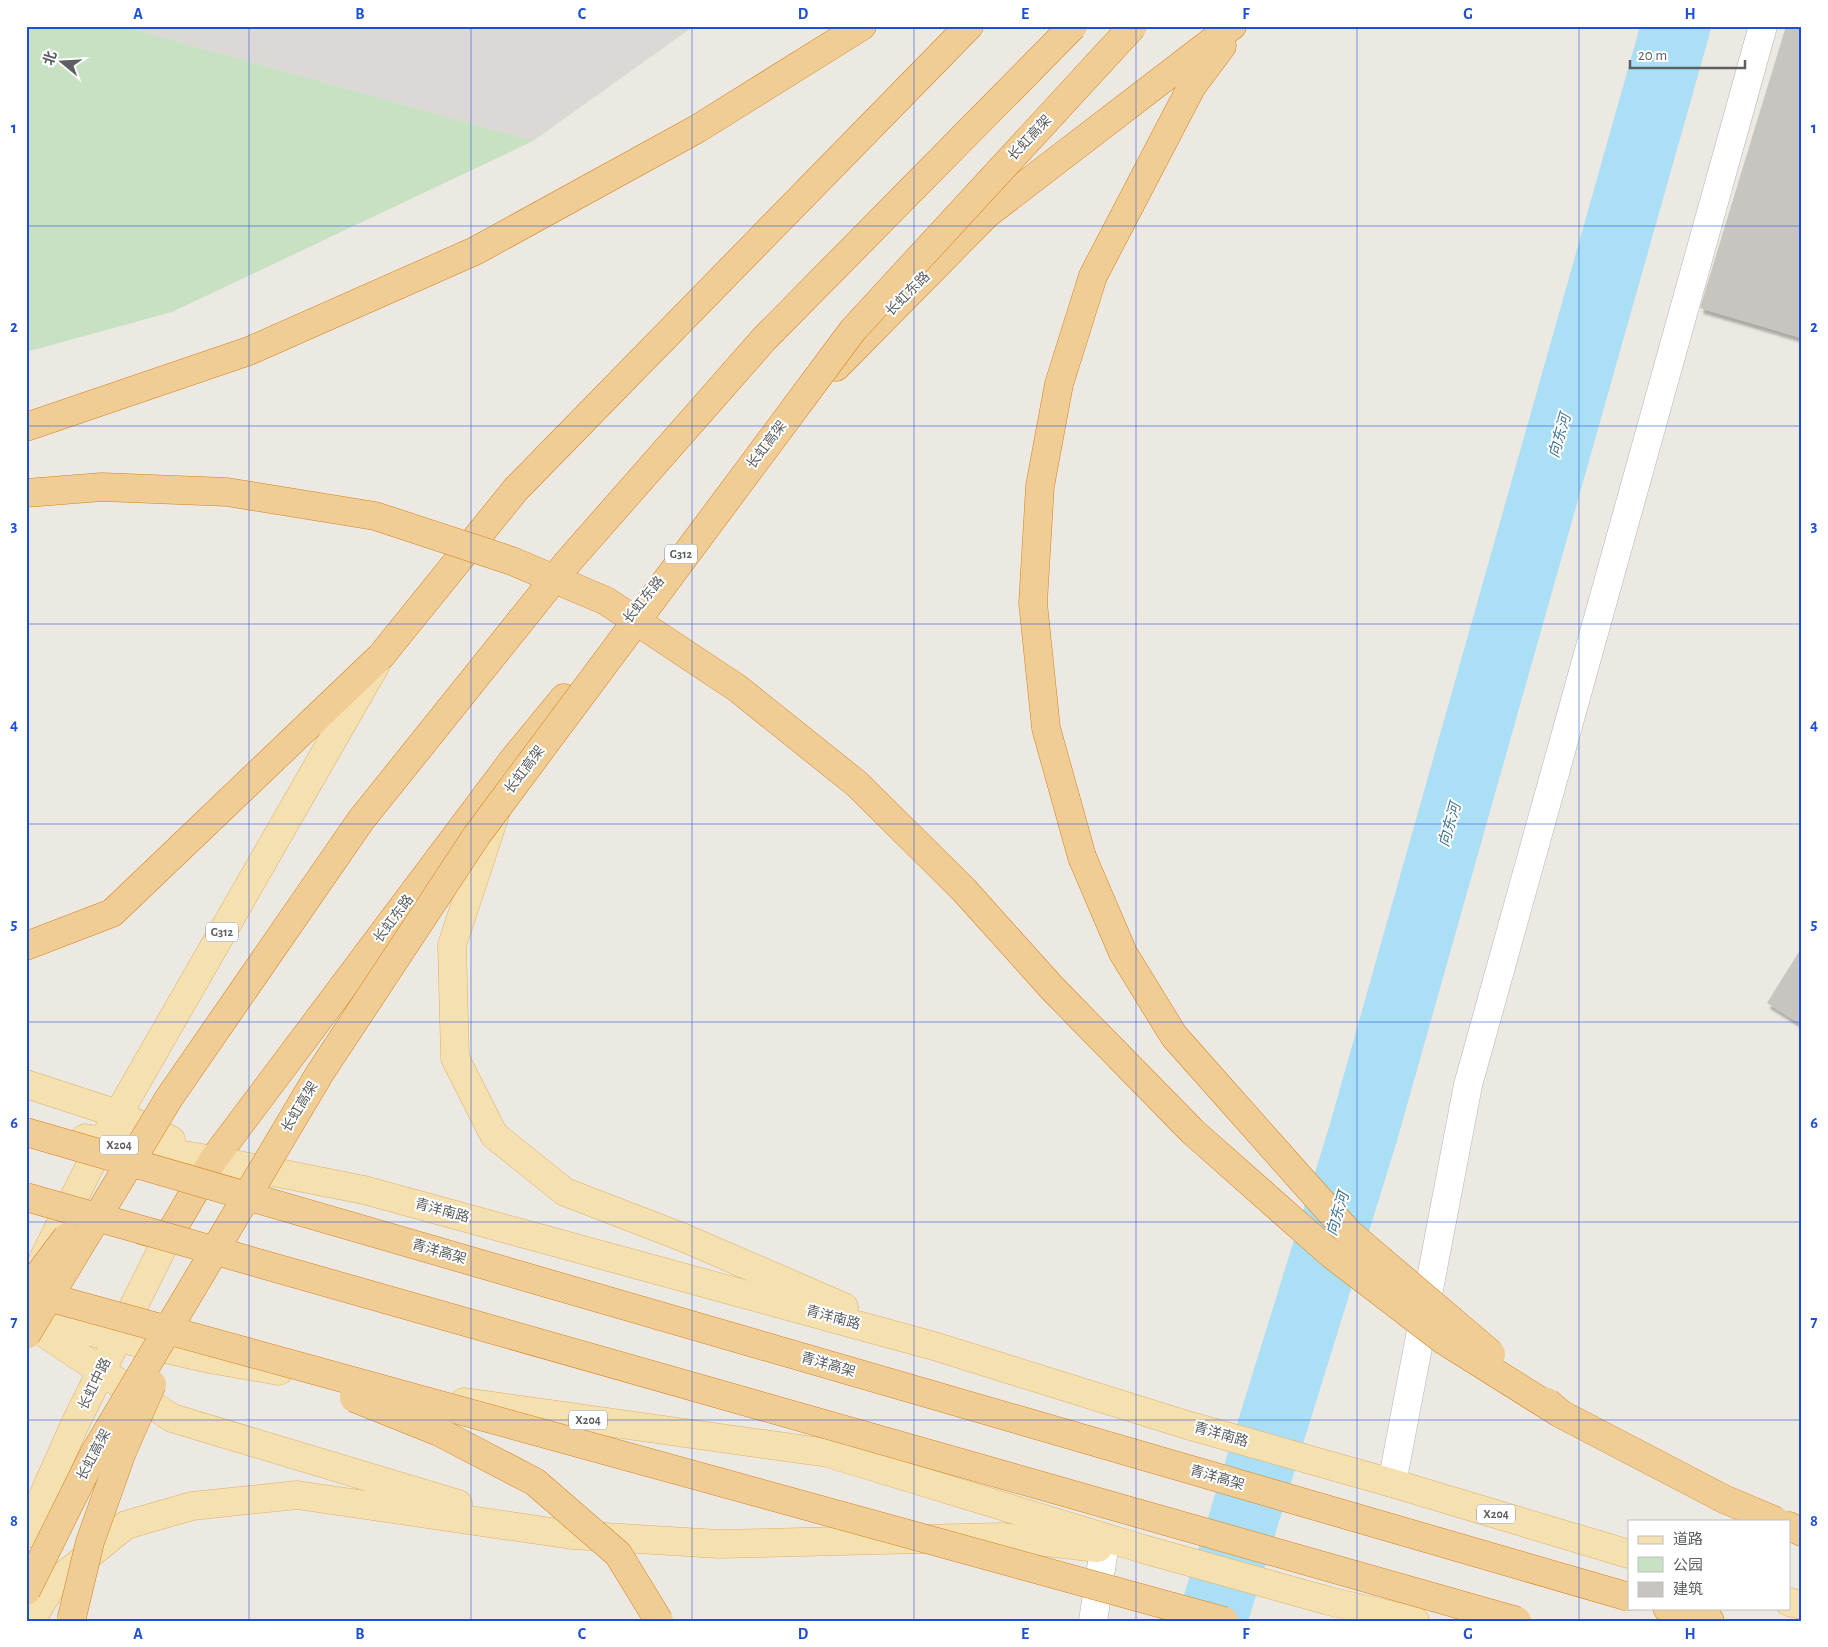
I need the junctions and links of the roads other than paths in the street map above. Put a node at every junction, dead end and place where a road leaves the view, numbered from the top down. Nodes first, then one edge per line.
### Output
1 (862, 26) edge
2 (969, 26) edge
3 (1073, 26) edge
4 (1232, 26) edge
5 (1237, 26) edge
6 (1763, 26) edge
7 (1129, 29) edge
8 (26, 428) edge
9 (26, 493) edge
10 (380, 656) junction
11 (513, 760) junction
12 (26, 946) edge
13 (320, 1073) junction
14 (26, 1076) edge
15 (26, 1084) edge
16 (169, 1098) junction
17 (118, 1114) junction
18 (26, 1123) edge
19 (26, 1132) edge
20 (102, 1142) junction
21 (213, 1160) junction
22 (26, 1198) edge
23 (67, 1210) junction
24 (168, 1237) junction
25 (26, 1293) edge
26 (102, 1313) junction
27 (26, 1317) edge
28 (26, 1321) edge
29 (26, 1335) edge
30 (118, 1338) junction
31 (934, 1346) junction
32 (101, 1371) junction
33 (1561, 1414) junction
34 (1392, 1483) junction
35 (1774, 1520) edge
36 (1790, 1526) edge
37 (550, 1531) junction
38 (1802, 1532) edge
39 (26, 1534) edge
40 (1104, 1549) junction
41 (1143, 1549) junction
42 (1628, 1554) edge
43 (26, 1591) edge
44 (1628, 1597) edge
45 (1790, 1602) edge
46 (1802, 1606) edge
47 (1674, 1610) edge
48 (30, 1621) edge
49 (71, 1621) edge
50 (659, 1621) edge
51 (1093, 1621) edge
52 (1224, 1621) edge
53 (1415, 1621) edge
54 (1517, 1621) edge
55 (1710, 1621) edge

1 - 8 highway
2 - 10 highway, G312
3 - 16 highway, bridge
4 - 11 highway, 长虹东路 / G312
5 - 33 highway, bridge
6 - 34 street
7 - 13 highway, 长虹高架, bridge
9 - 33 highway, bridge
10 - 12 highway, G312
10 - 17 main road, G312
11 - 21 highway, 长虹东路 / G312
11 - 31 main road
13 - 43 highway, 长虹高架, bridge
13 - 49 highway, bridge
14 - 17 main road
15 - 17 main road
16 - 25 highway, bridge
16 - 29 highway, bridge
17 - 20 main road, G312
17 - 21 main road
18 - 20 main road, 青洋南路 / X204
19 - 44 highway, 青洋高架, bridge
20 - 21 main road, 青洋南路 / X204
20 - 23 main road, G312
21 - 24 highway, 长虹东路 / G312
21 - 31 main road, 青洋南路 / X204
22 - 23 highway
22 - 54 highway, bridge
23 - 24 highway
23 - 25 main road
24 - 30 main road, 长虹中路
25 - 26 highway, bridge
26 - 50 highway, bridge
26 - 52 highway, bridge
27 - 30 main road, X204
28 - 32 main road
30 - 32 main road, 长虹中路
30 - 41 main road, X204
31 - 34 main road, 青洋南路 / X204
32 - 37 main road
32 - 39 main road, 长虹中路
33 - 35 highway, bridge
34 - 42 main road, 青洋南路 / X204
36 - 38 highway
37 - 40 main road
37 - 48 main road
40 - 41 main road
40 - 51 street
41 - 53 main road, X204
45 - 46 main road
47 - 55 highway

